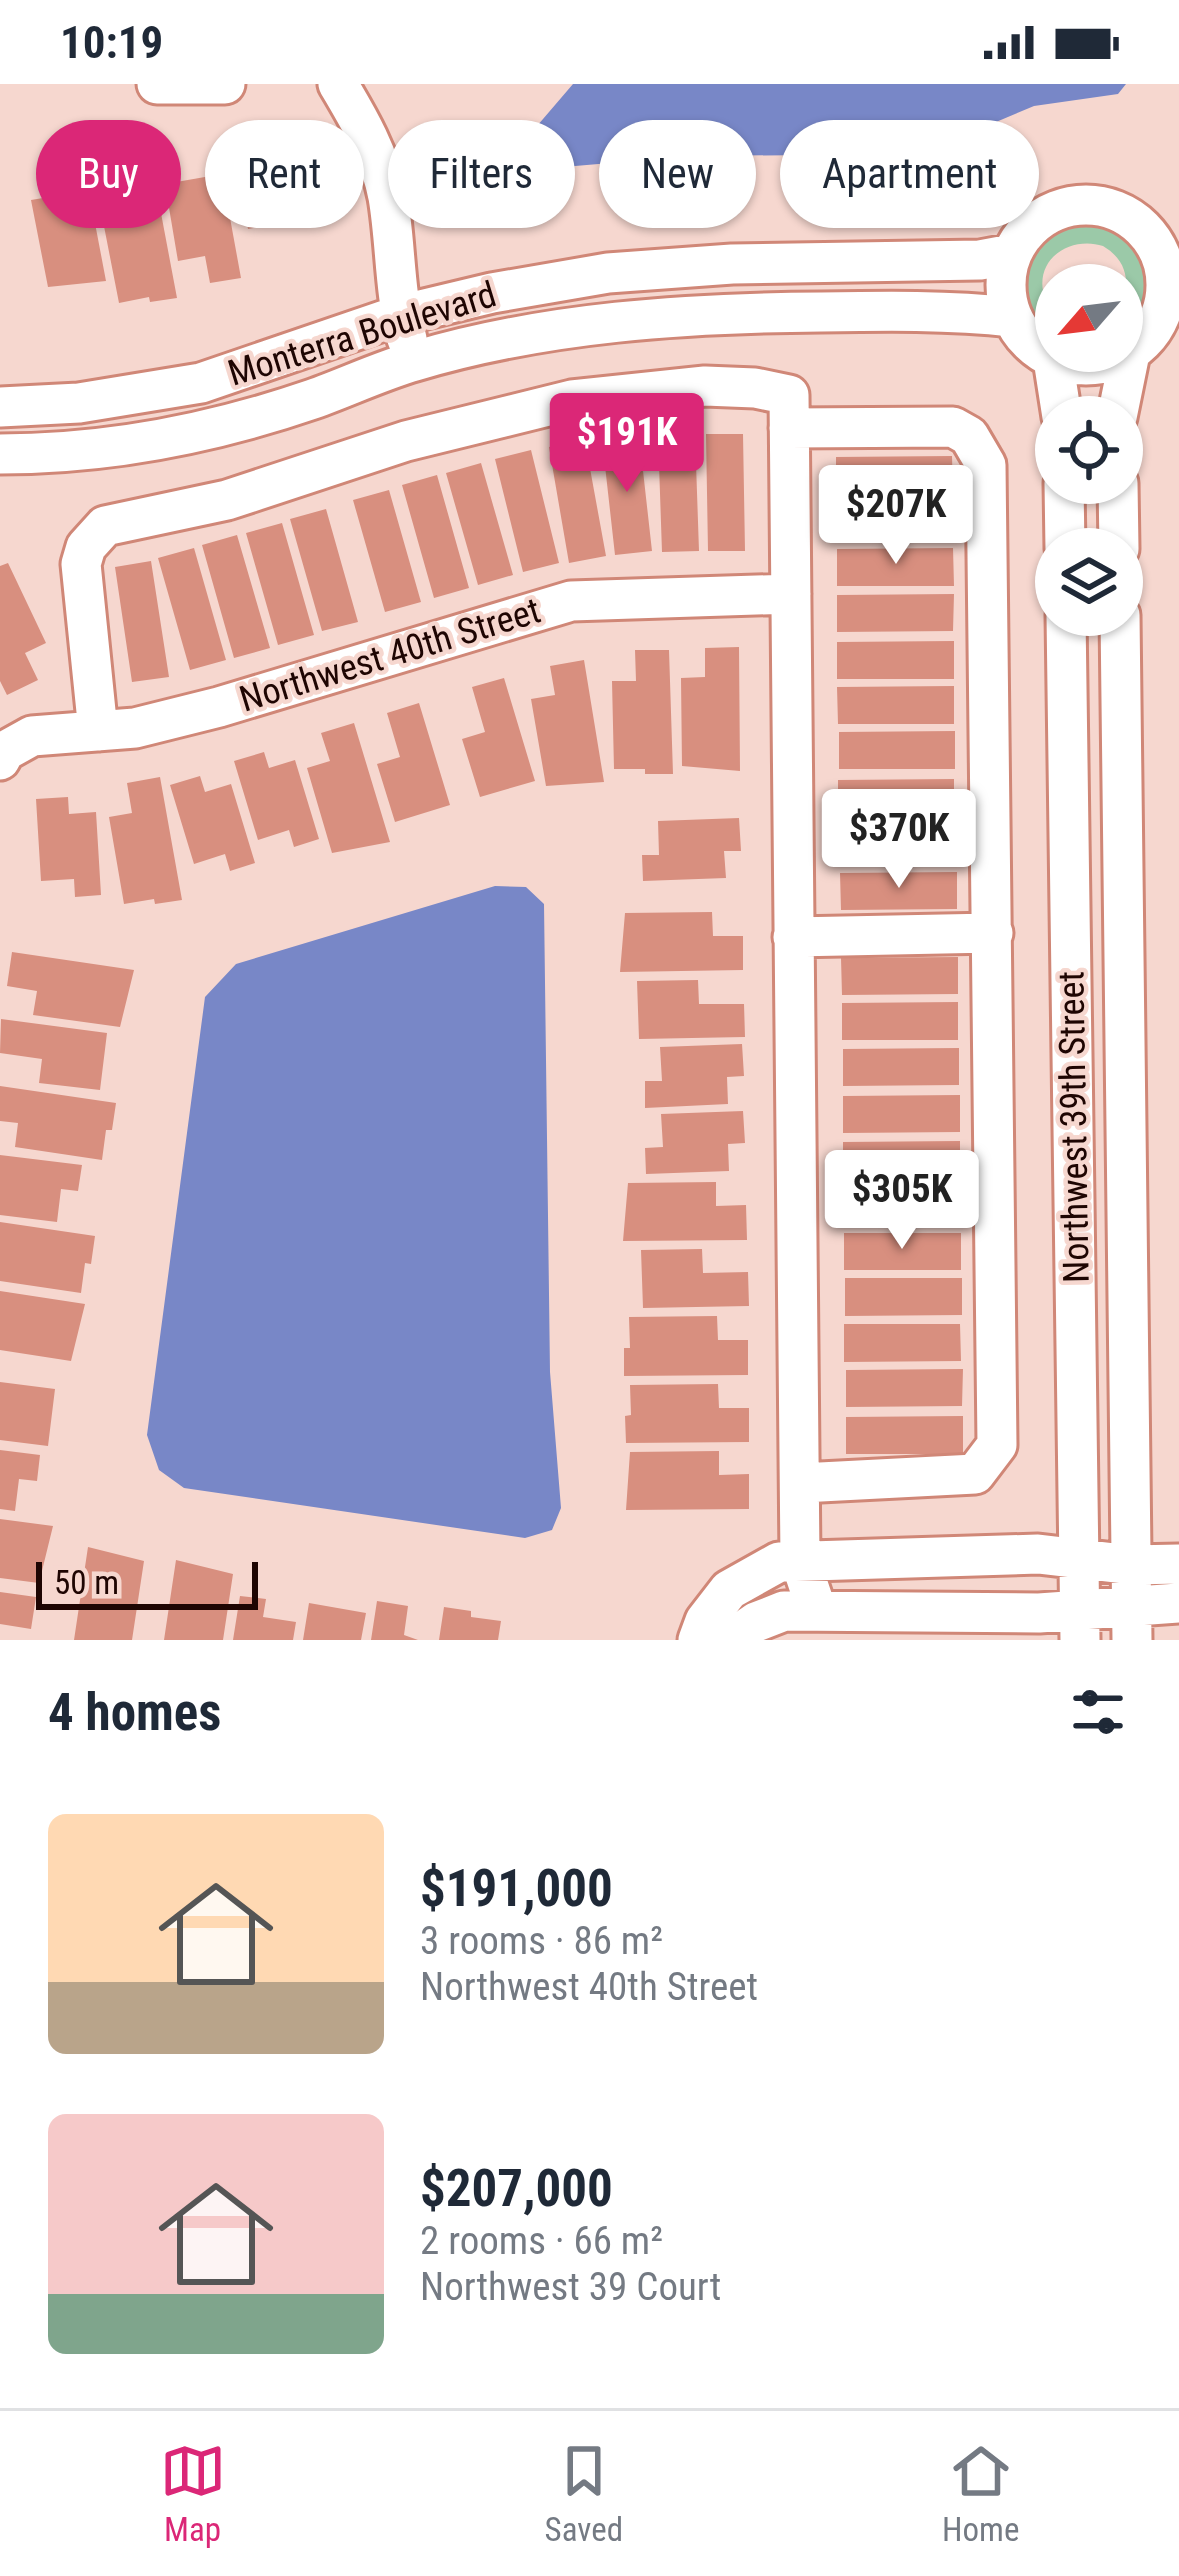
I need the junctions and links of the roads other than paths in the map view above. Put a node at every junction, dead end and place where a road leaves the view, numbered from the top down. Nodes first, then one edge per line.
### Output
1 (157, 84) edge
2 (225, 84) edge
3 (338, 84) edge
4 (1012, 254) junction
5 (400, 315) junction
6 (1012, 317) junction
7 (1143, 341) edge
8 (1035, 348) edge
9 (414, 361) junction
10 (59, 404) junction
11 (0, 407) edge
12 (789, 411) junction
13 (65, 453) junction
14 (0, 454) edge
15 (791, 594) junction
16 (1066, 636) edge
17 (1120, 636) edge
18 (98, 731) junction
19 (0, 760) edge
20 (993, 933) junction
21 (793, 938) junction
22 (800, 1484) junction
23 (1079, 1559) junction
24 (800, 1560) junction
25 (1179, 1564) edge
26 (1132, 1603) edge
27 (1179, 1603) edge
28 (817, 1611) junction
29 (1080, 1625) edge
30 (698, 1640) edge
31 (730, 1640) edge

1 - 2 street
3 - 5 street
4 - 5 street, Monterra Boulevard
4 - 6 street
4 - 7 street
5 - 9 street
5 - 10 street, Monterra Boulevard
6 - 8 street
6 - 9 street, Monterra Boulevard
9 - 13 street, Monterra Boulevard
10 - 11 street, Monterra Boulevard
10 - 13 street
12 - 15 street
12 - 18 street
12 - 20 street
13 - 14 street, Monterra Boulevard
15 - 18 street, Northwest 40th Street
15 - 21 street
16 - 23 street, Northwest 39th Street
17 - 26 street, Northwest 39th Street
18 - 19 street, Northwest 40th Street
20 - 21 street
20 - 22 street
21 - 22 street
22 - 24 street
23 - 24 street
23 - 26 street
23 - 29 street, Northwest 39th Street
24 - 28 street
24 - 30 street
25 - 26 street
26 - 27 street
26 - 29 street
28 - 29 street
28 - 31 street

